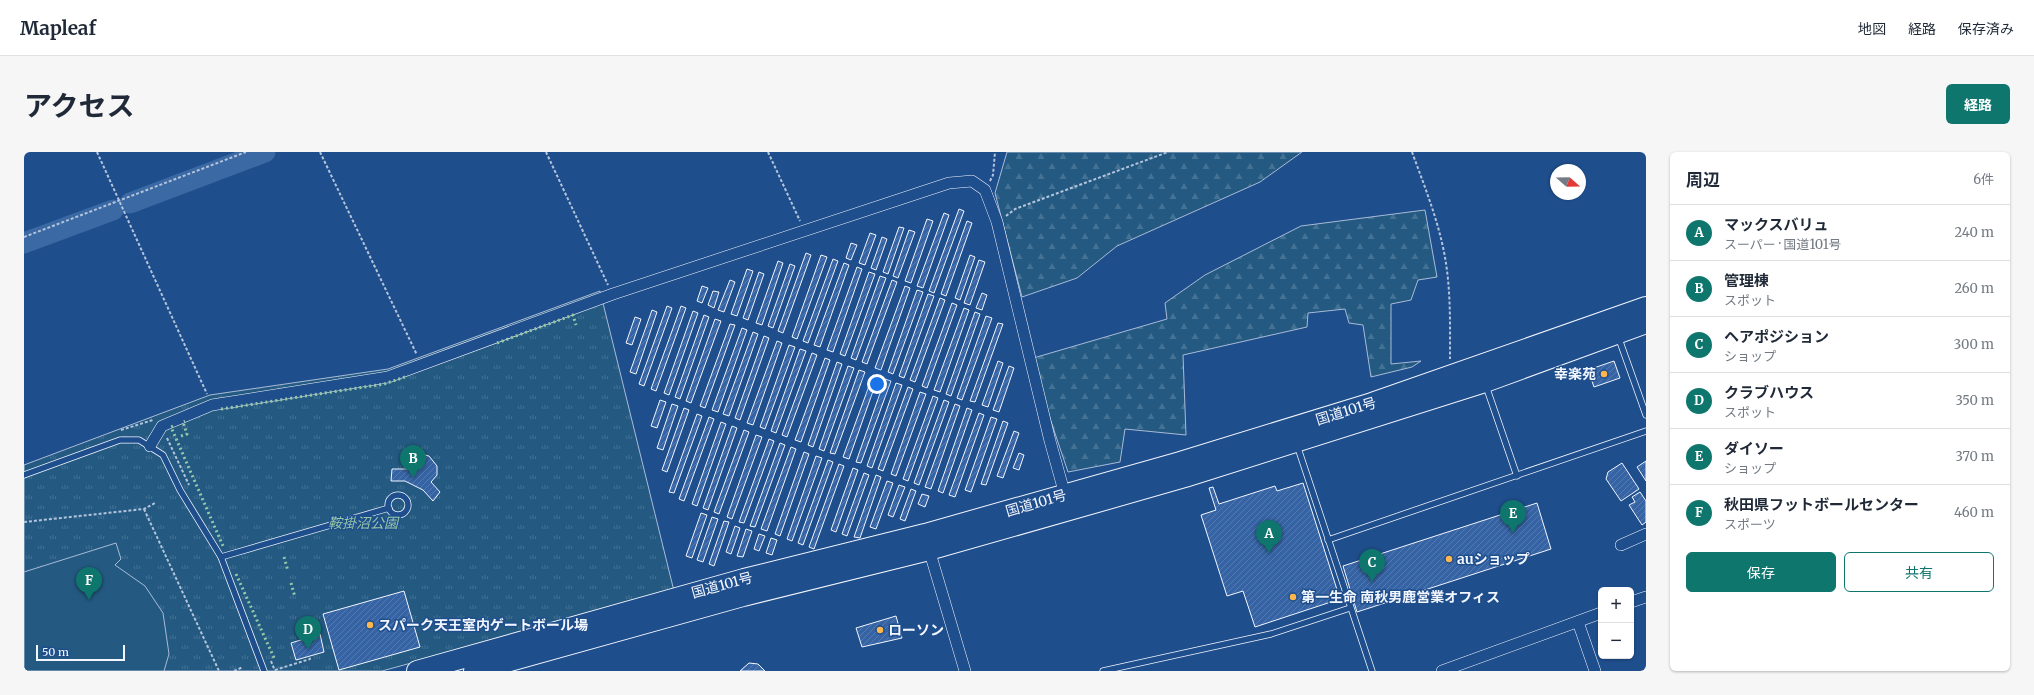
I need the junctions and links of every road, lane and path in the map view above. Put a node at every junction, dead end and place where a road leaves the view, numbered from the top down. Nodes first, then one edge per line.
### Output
1 (97, 152) edge
2 (246, 152) edge
3 (320, 152) edge
4 (546, 152) edge
5 (768, 152) edge
6 (995, 152) edge
7 (1168, 152) edge
8 (1412, 152) edge
9 (985, 190) junction
10 (997, 222) junction
11 (804, 230) junction
12 (24, 237) edge
13 (613, 294) junction
14 (1646, 307) edge
15 (1646, 323) edge
16 (1617, 334) junction
17 (421, 365) junction
18 (1450, 377) junction
19 (1485, 382) junction
20 (212, 405) junction
21 (1646, 415) edge
22 (158, 422) dead end
23 (121, 430) dead end
24 (1646, 431) edge
25 (166, 436) dead end
26 (1293, 436) junction
27 (150, 446) junction
28 (24, 475) edge
29 (1517, 476) junction
30 (189, 486) dead end
31 (1066, 495) junction
32 (155, 504) dead end
33 (388, 508) dead end
34 (144, 509) junction
35 (24, 522) edge
36 (1646, 534) edge
37 (1328, 540) junction
38 (927, 542) junction
39 (1621, 545) dead end
40 (221, 557) junction
41 (1646, 597) edge
42 (1634, 601) edge
43 (1350, 608) junction
44 (1598, 614) edge
45 (1578, 622) junction
46 (268, 656) dead end
47 (309, 656) dead end
48 (243, 666) dead end
49 (275, 670) edge
50 (1447, 670) edge
51 (219, 671) edge
52 (234, 671) edge
53 (264, 671) edge
54 (417, 671) edge
55 (474, 671) edge
56 (965, 671) edge
57 (1103, 671) edge
58 (1372, 671) edge
59 (1595, 671) edge

1 - 20 path
2 - 12 path
3 - 17 path
4 - 13 path
5 - 11 path
6 - 9 path
7 - 10 path
8 - 18 path
9 - 10 street
9 - 11 street
10 - 31 street
11 - 13 street
13 - 17 street
14 - 18 highway, 国道101号
15 - 16 highway, 国道101号
16 - 19 highway, 国道101号
16 - 21 lane
17 - 20 street
18 - 26 highway, 国道101号
19 - 26 highway, 国道101号
19 - 29 lane
20 - 27 street
22 - 23 path
24 - 29 lane
25 - 30 path
26 - 31 highway, 国道101号
26 - 37 lane
26 - 38 highway, 国道101号
27 - 28 lane
27 - 40 lane
29 - 37 lane
31 - 38 highway, 国道101号
32 - 34 path
33 - 40 lane
34 - 35 path
34 - 51 path
36 - 39 street
37 - 43 lane
38 - 54 highway, 国道101号
38 - 55 highway, 国道101号
38 - 56 street
40 - 53 lane
41 - 42 street
43 - 57 lane
43 - 58 lane
44 - 45 street
45 - 50 street
45 - 59 street
46 - 49 path
47 - 49 path
48 - 52 path

